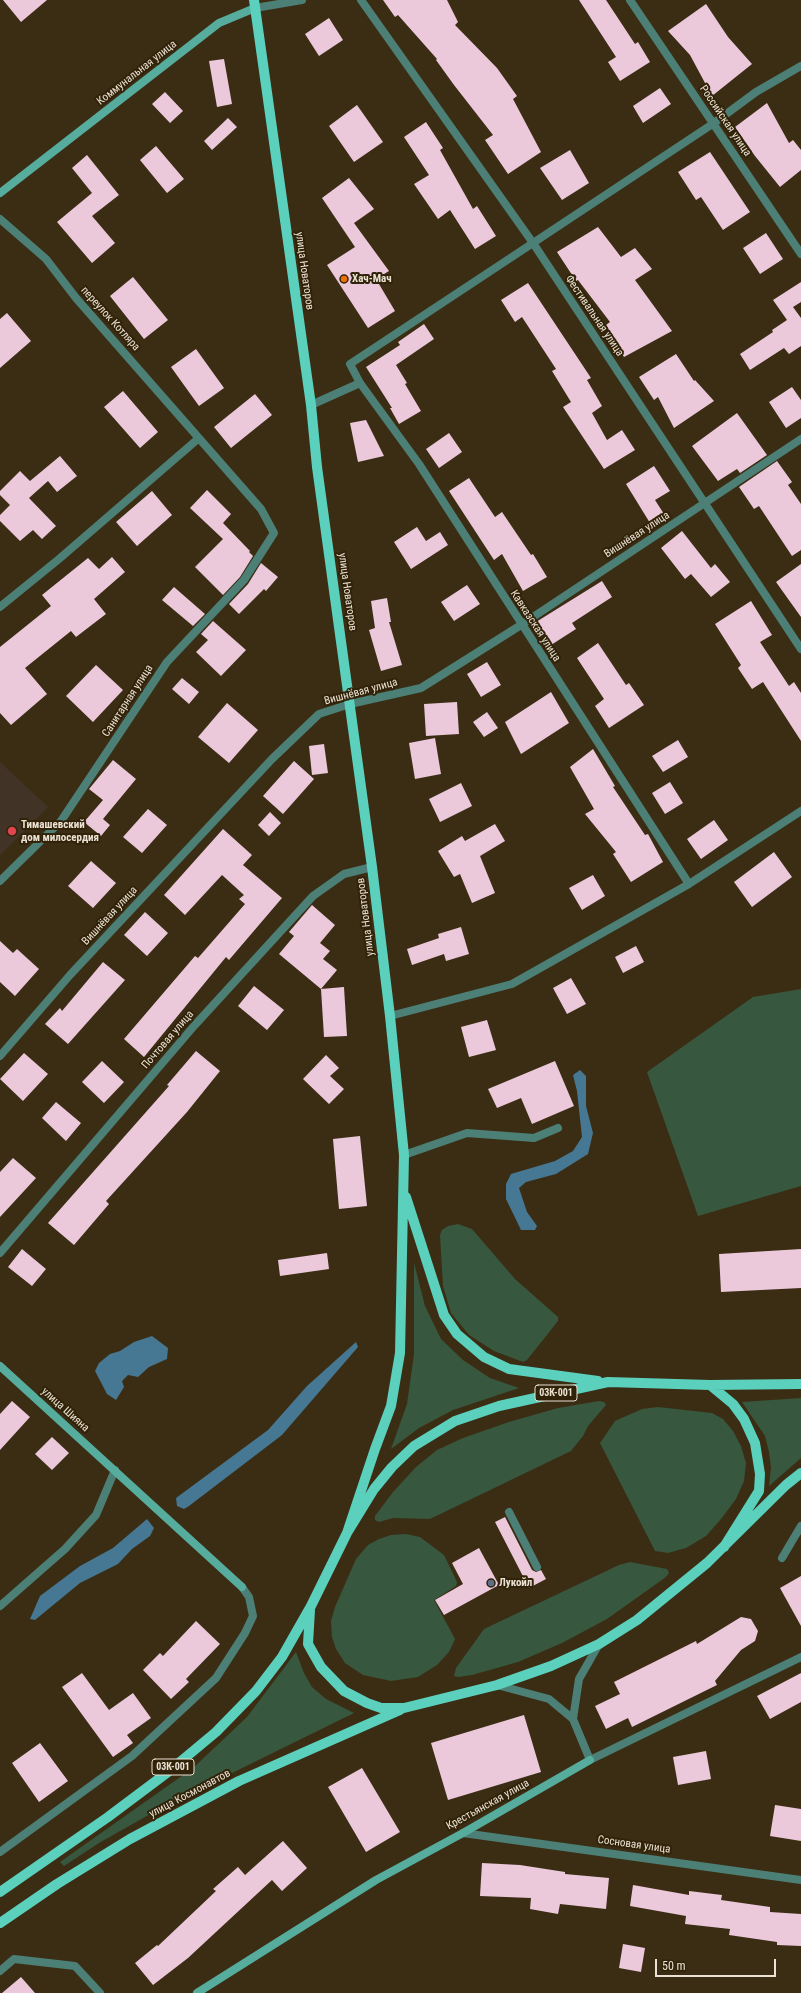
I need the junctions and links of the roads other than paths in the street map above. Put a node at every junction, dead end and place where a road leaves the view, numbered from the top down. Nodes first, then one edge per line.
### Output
1 (302, 0) edge
2 (361, 0) edge
3 (630, 0) edge
4 (255, 4) edge
5 (801, 66) edge
6 (714, 123) junction
7 (0, 193) edge
8 (0, 219) edge
9 (533, 243) junction
10 (801, 254) edge
11 (360, 382) junction
12 (311, 405) junction
13 (199, 438) junction
14 (801, 439) edge
15 (705, 504) junction
16 (274, 533) joint
17 (0, 607) edge
18 (521, 625) junction
19 (801, 649) edge
20 (350, 704) junction
21 (801, 812) edge
22 (372, 867) junction
23 (0, 881) edge
24 (689, 884) junction
25 (390, 1016) junction
26 (0, 1056) edge
27 (558, 1128) dead end
28 (404, 1155) junction
29 (404, 1189) junction
30 (0, 1252) edge
31 (0, 1366) edge
32 (608, 1382) junction
33 (710, 1384) junction
34 (801, 1384) edge
35 (115, 1470) junction
36 (801, 1474) edge
37 (509, 1512) dead end
38 (801, 1526) edge
39 (347, 1533) junction
40 (724, 1547) junction
41 (782, 1558) dead end
42 (537, 1567) dead end
43 (242, 1587) joint
44 (0, 1606) edge
45 (311, 1606) junction
46 (599, 1644) junction
47 (801, 1657) edge
48 (497, 1685) junction
49 (404, 1708) junction
50 (573, 1719) junction
51 (590, 1760) junction
52 (463, 1832) junction
53 (0, 1852) edge
54 (801, 1880) edge
55 (0, 1892) edge
56 (0, 1923) edge
57 (0, 1971) edge
58 (100, 1993) edge
59 (197, 1993) edge

1 - 4 street, Коммунальная улица
2 - 9 street, Фестивальная улица
3 - 6 street, Российская улица
4 - 7 main road, Коммунальная улица
4 - 12 main road, улица Новаторов
5 - 6 street
6 - 9 street
6 - 10 street, Российская улица
8 - 13 street, переулок Котляра
9 - 11 street, Кавказская улица
9 - 15 street, Фестивальная улица
11 - 12 street
11 - 18 street, Кавказская улица
12 - 20 main road, улица Новаторов
13 - 16 street, переулок Котляра
13 - 17 street
14 - 15 street, Вишнёвая улица
15 - 18 street, Вишнёвая улица
15 - 19 street, Фестивальная улица
16 - 23 street, Санитарная улица
18 - 20 street, Вишнёвая улица
18 - 24 street, Кавказская улица
20 - 22 main road, улица Новаторов
20 - 26 street, Вишнёвая улица
21 - 24 street
22 - 25 main road, улица Новаторов
22 - 30 street, Почтовая улица
24 - 25 street
25 - 28 main road, улица Новаторов
27 - 28 street
28 - 29 main road, улица Новаторов
29 - 32 main road
29 - 39 main road, улица Новаторов
31 - 35 main road, улица Шияна
32 - 33 main road, 03К-001
32 - 39 main road, 03К-001
33 - 34 main road, 03К-001
33 - 40 main road, 03К-001
35 - 43 main road, улица Шияна
35 - 44 street
36 - 40 main road, 03К-001
37 - 42 street
38 - 41 street
39 - 45 main road, 03К-001
40 - 46 main road, 03К-001
43 - 53 street
45 - 49 main road, 03К-001
45 - 55 main road, 03К-001
46 - 48 main road, 03К-001
46 - 50 street
47 - 51 street, Крестьянская улица
48 - 49 main road, 03К-001
48 - 50 street
49 - 56 main road, улица Космонавтов / 03К-001
50 - 51 street
51 - 52 main road, Крестьянская улица
52 - 54 street, Сосновая улица
52 - 59 main road, Крестьянская улица
57 - 58 street

